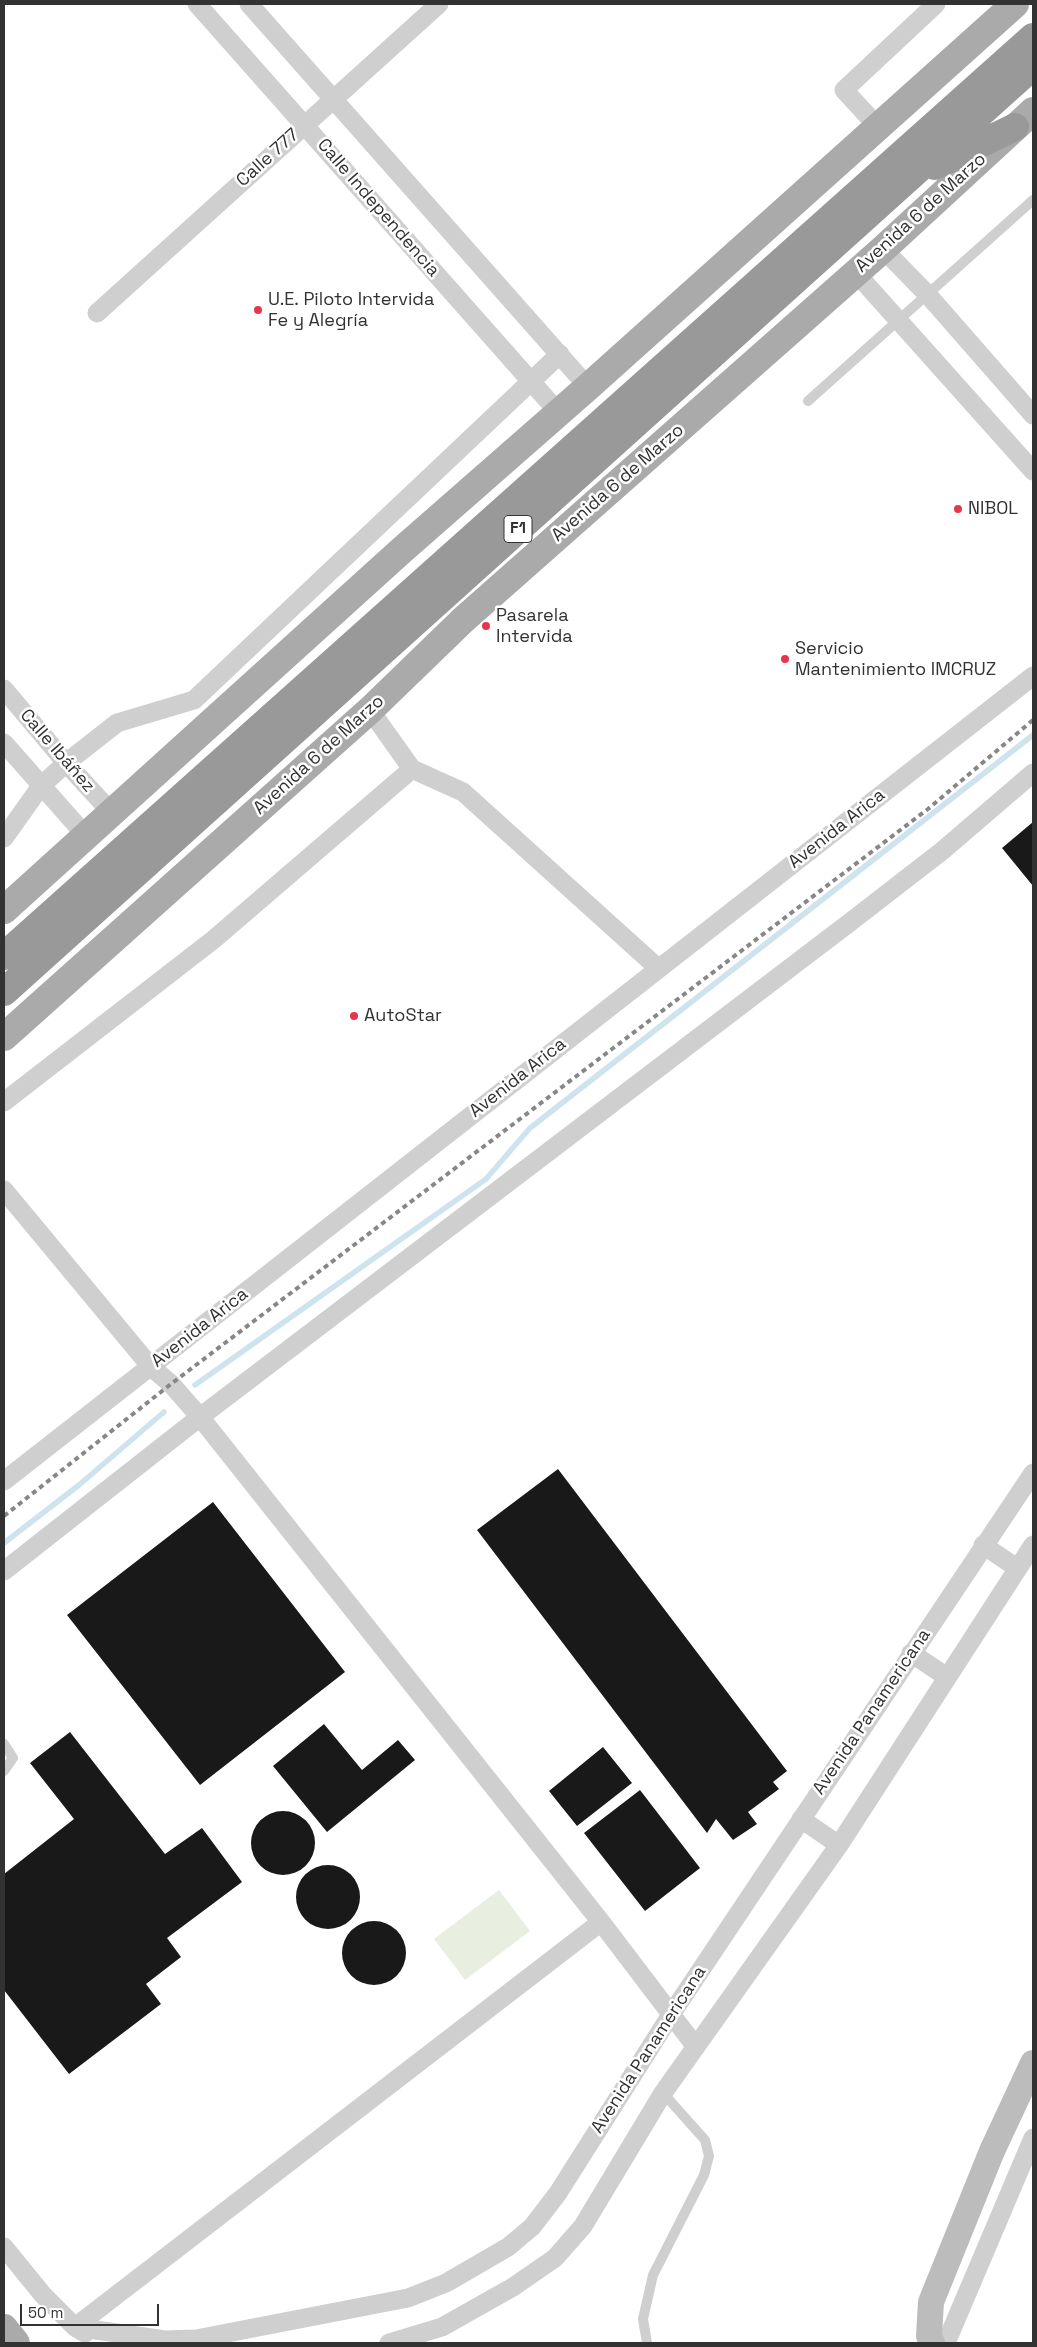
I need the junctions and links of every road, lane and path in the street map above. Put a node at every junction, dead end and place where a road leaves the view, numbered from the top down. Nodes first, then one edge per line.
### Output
1 (198, 4) edge
2 (249, 4) edge
3 (439, 4) edge
4 (936, 4) edge
5 (1015, 4) edge
6 (1033, 37) edge
7 (1033, 66) edge
8 (333, 99) junction
9 (1024, 119) edge
10 (304, 124) junction
11 (878, 127) junction
12 (907, 180) junction
13 (1033, 200) edge
14 (883, 249) junction
15 (856, 273) junction
16 (928, 296) junction
17 (97, 313) dead end
18 (899, 321) junction
19 (560, 354) junction
20 (531, 380) junction
21 (588, 387) junction
22 (808, 400) dead end
23 (559, 413) junction
24 (1033, 416) edge
25 (1033, 471) edge
26 (1033, 676) edge
27 (4, 689) edge
28 (370, 710) junction
29 (4, 743) edge
30 (66, 764) junction
31 (412, 769) junction
32 (1033, 774) edge
33 (41, 786) junction
34 (112, 813) junction
35 (87, 837) junction
36 (4, 838) edge
37 (4, 910) edge
38 (4, 956) edge
39 (658, 968) junction
40 (4, 992) edge
41 (4, 1037) edge
42 (4, 1102) edge
43 (4, 1190) edge
44 (151, 1367) junction
45 (200, 1417) junction
46 (1033, 1472) edge
47 (4, 1481) edge
48 (983, 1545) junction
49 (1033, 1545) edge
50 (1017, 1568) junction
51 (4, 1571) edge
52 (912, 1653) junction
53 (947, 1677) junction
54 (4, 1744) edge
55 (4, 1771) edge
56 (801, 1819) junction
57 (839, 1845) junction
58 (601, 1922) junction
59 (672, 2013) junction
60 (696, 2047) junction
61 (1033, 2064) edge
62 (663, 2093) junction
63 (1033, 2138) edge
64 (4, 2247) edge
65 (75, 2327) junction
66 (4, 2328) edge
67 (16, 2343) edge
68 (102, 2343) edge
69 (389, 2343) edge
70 (647, 2343) edge
71 (932, 2343) edge
72 (946, 2343) edge

1 - 10 street, Calle Independencia
2 - 8 street
3 - 8 street, Calle 777
4 - 11 street
5 - 11 main road
6 - 38 highway, F1
7 - 12 highway, Avenida 6 de Marzo / F1
8 - 10 street, Calle 777
8 - 19 street
9 - 12 highway
9 - 14 main road, Avenida 6 de Marzo
10 - 17 street, Calle 777
10 - 20 street, Calle Independencia
11 - 21 main road
12 - 40 highway, Avenida 6 de Marzo / F1
13 - 16 lane
14 - 15 main road, Avenida 6 de Marzo
14 - 16 street
15 - 18 street
15 - 28 main road, Avenida 6 de Marzo
16 - 18 lane
16 - 24 street
18 - 22 lane
18 - 25 street
19 - 20 street
19 - 21 street
20 - 23 street, Calle Independencia
20 - 30 street
21 - 23 main road
23 - 34 main road
26 - 39 street, Avenida Arica
27 - 30 street, Calle Ibáñez
28 - 31 street
28 - 41 main road, Avenida 6 de Marzo
29 - 33 street, Calle Ibáñez
30 - 33 street
30 - 34 street, Calle Ibáñez
31 - 39 street
31 - 42 street
32 - 45 street
33 - 35 street, Calle Ibáñez
33 - 36 street
34 - 35 main road
35 - 37 main road
39 - 44 street, Avenida Arica
43 - 44 street
44 - 45 street
44 - 47 street, Avenida Arica
45 - 51 street
45 - 58 street
46 - 48 street, Avenida Panamericana
48 - 50 street
48 - 52 street, Avenida Panamericana
49 - 50 street, Avenida Panamericana
50 - 53 street, Avenida Panamericana
52 - 53 street
52 - 56 street, Avenida Panamericana
53 - 57 street, Avenida Panamericana
54 - 55 lane
56 - 57 street
56 - 59 street, Avenida Panamericana
57 - 60 street, Avenida Panamericana
58 - 59 street
58 - 65 street
59 - 60 street
59 - 65 street, Avenida Panamericana
60 - 62 street, Avenida Panamericana
61 - 71 main road
62 - 69 street, Avenida Panamericana
62 - 70 lane
63 - 72 street
64 - 65 street
65 - 68 street
66 - 67 main road

